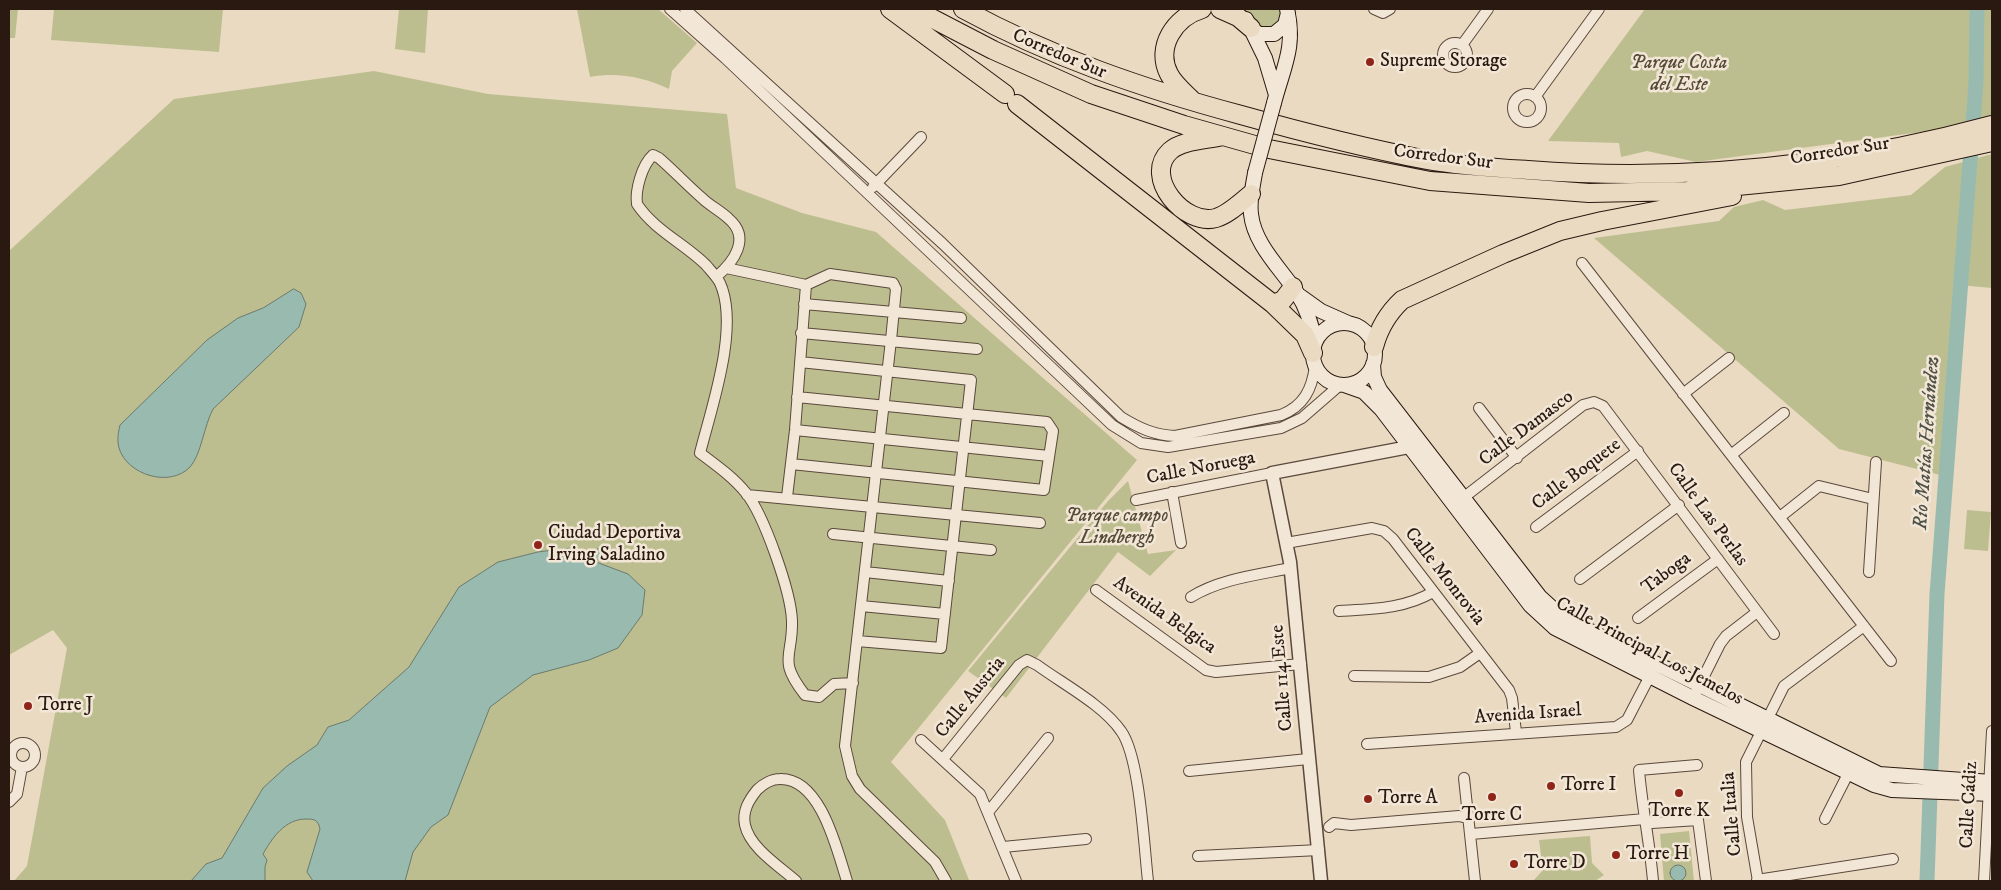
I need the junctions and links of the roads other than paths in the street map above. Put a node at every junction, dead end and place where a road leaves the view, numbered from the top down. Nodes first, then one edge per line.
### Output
1 (670, 9) edge
2 (685, 9) edge
3 (890, 9) edge
4 (914, 9) edge
5 (963, 9) edge
6 (1202, 9) edge
7 (1220, 9) edge
8 (1240, 9) edge
9 (1374, 9) edge
10 (1390, 9) edge
11 (1488, 9) edge
12 (1599, 9) edge
13 (1287, 10) edge
14 (1251, 28) junction
15 (1462, 45) dead end
16 (1535, 97) dead end
17 (1275, 99) junction
18 (1195, 102) junction
19 (1992, 125) edge
20 (1224, 136) junction
21 (920, 137) dead end
22 (1992, 142) edge
23 (1942, 146) junction
24 (1786, 182) junction
25 (877, 184) junction
26 (868, 193) junction
27 (1251, 194) junction
28 (950, 250) junction
29 (940, 260) junction
30 (1582, 264) dead end
31 (726, 268) junction
32 (716, 277) junction
33 (806, 285) junction
34 (1295, 290) junction
35 (804, 304) junction
36 (1273, 304) junction
37 (894, 312) junction
38 (962, 318) dead end
39 (1348, 323) junction
40 (801, 333) junction
41 (891, 340) junction
42 (977, 349) dead end
43 (1314, 354) junction
44 (1373, 356) junction
45 (1729, 358) dead end
46 (800, 362) junction
47 (887, 371) junction
48 (1342, 385) junction
49 (1683, 394) junction
50 (797, 397) junction
51 (883, 406) junction
52 (1479, 408) dead end
53 (967, 414) junction
54 (1784, 414) dead end
55 (1612, 415) joint
56 (1403, 420) junction
57 (795, 430) junction
58 (878, 439) junction
59 (963, 447) junction
60 (1409, 447) junction
61 (1638, 451) junction
62 (1731, 455) junction
63 (1049, 456) junction
64 (1517, 458) junction
65 (1876, 462) dead end
66 (791, 464) junction
67 (1430, 464) junction
68 (876, 473) junction
69 (1272, 473) junction
70 (960, 482) junction
71 (1172, 492) junction
72 (747, 495) junction
73 (1446, 495) junction
74 (787, 497) junction
75 (1463, 498) junction
76 (1873, 499) junction
77 (1136, 500) dead end
78 (1678, 505) junction
79 (872, 506) junction
80 (957, 515) junction
81 (1462, 516) junction
82 (1780, 517) junction
83 (1040, 523) dead end
84 (1536, 527) dead end
85 (833, 534) dead end
86 (869, 539) junction
87 (1181, 543) dead end
88 (1286, 543) junction
89 (954, 547) junction
90 (991, 550) dead end
91 (1718, 559) junction
92 (1291, 568) junction
93 (865, 572) junction
94 (1869, 572) dead end
95 (1580, 579) dead end
96 (949, 581) junction
97 (1096, 590) dead end
98 (1433, 592) junction
99 (1191, 597) dead end
100 (861, 606) junction
101 (1340, 611) dead end
102 (1758, 612) junction
103 (945, 614) junction
104 (1638, 618) dead end
105 (1864, 626) junction
106 (1774, 634) dead end
107 (857, 641) junction
108 (1480, 653) junction
109 (1891, 661) dead end
110 (1301, 664) junction
111 (1653, 671) junction
112 (1354, 676) dead end
113 (852, 683) junction
114 (1696, 692) junction
115 (1763, 724) junction
116 (1992, 730) edge
117 (1516, 732) junction
118 (1048, 738) dead end
119 (921, 740) dead end
120 (1367, 744) dead end
121 (10, 748) edge
122 (943, 759) junction
123 (1308, 760) junction
124 (1697, 765) dead end
125 (22, 767) junction
126 (1852, 768) junction
127 (1189, 771) dead end
128 (1464, 778) dead end
129 (1991, 788) edge
130 (9, 802) edge
131 (989, 811) junction
132 (1467, 818) junction
133 (1645, 819) junction
134 (1825, 819) dead end
135 (1323, 827) junction
136 (1471, 834) junction
137 (1086, 839) dead end
138 (1003, 847) junction
139 (1319, 850) junction
140 (1198, 856) dead end
141 (1894, 859) dead end
142 (796, 881) edge
143 (847, 881) edge
144 (946, 881) edge
145 (1016, 881) edge
146 (1148, 881) edge
147 (1321, 881) edge
148 (1475, 881) edge
149 (1653, 881) edge
150 (1706, 881) edge
151 (1757, 881) edge
152 (1984, 881) edge

1 - 26 street
2 - 25 street
3 - 36 highway
4 - 20 highway, Corredor Sur
5 - 18 highway, Corredor Sur
6 - 18 highway
7 - 14 highway
8 - 14 main road
9 - 10 street
11 - 15 street
12 - 16 street
13 - 14 main road
13 - 17 main road
14 - 17 main road
17 - 27 main road, bridge
18 - 23 highway, Corredor Sur
19 - 23 highway, Corredor Sur
20 - 24 highway, Corredor Sur
20 - 27 highway
21 - 25 street
22 - 23 highway, Corredor Sur
23 - 24 highway, Corredor Sur
24 - 44 highway
25 - 26 street
25 - 28 street
26 - 29 street
27 - 34 main road
28 - 29 street
28 - 43 street
29 - 48 street
30 - 49 street
31 - 32 street
31 - 32 street
31 - 33 street
32 - 72 street
33 - 35 street
33 - 37 street
34 - 36 highway
34 - 39 main road
34 - 43 main road
35 - 37 street
35 - 40 street
36 - 43 highway
37 - 38 street
37 - 41 street
39 - 43 main road
39 - 44 main road
40 - 41 street
40 - 46 street
41 - 42 street
41 - 47 street
43 - 48 main road
44 - 48 main road
44 - 56 main road, Calle Principal Los Jemelos
45 - 49 street
46 - 47 street
46 - 50 street
47 - 51 street
47 - 53 street
48 - 60 main road, Calle Principal Los Jemelos
49 - 62 street
50 - 51 street
50 - 57 street
51 - 53 street
51 - 58 street
52 - 64 street
53 - 59 street
53 - 63 street
54 - 62 street
55 - 61 street, Calle Las Perlas
55 - 64 street, Calle Damasco
56 - 60 street
56 - 67 main road, Calle Principal Los Jemelos
57 - 58 street
57 - 66 street
58 - 59 street
58 - 68 street
59 - 63 street
59 - 70 street
60 - 67 main road, Calle Principal Los Jemelos
60 - 69 street
61 - 78 street, Calle Las Perlas
61 - 84 street, Calle Boquete
62 - 82 street
63 - 70 street
64 - 75 street, Calle Damasco
65 - 76 street
66 - 68 street
66 - 74 street
67 - 73 main road, Calle Principal Los Jemelos
67 - 75 main road, Calle Principal Los Jemelos
68 - 70 street
68 - 79 street
69 - 71 street, Calle Noruega
69 - 88 street, Calle 114 Este
70 - 80 street
71 - 77 street, Calle Noruega
71 - 87 street
72 - 74 street
72 - 113 street
73 - 75 main road
73 - 81 main road, Calle Principal Los Jemelos
74 - 79 street
75 - 81 main road
75 - 111 main road, Calle Principal Los Jemelos
76 - 82 street
76 - 94 street
78 - 91 street, Calle Las Perlas
78 - 95 street
79 - 80 street
79 - 86 street
80 - 83 street
80 - 89 street
81 - 111 main road, Calle Principal Los Jemelos
82 - 105 street
85 - 86 street
86 - 89 street
86 - 93 street
88 - 92 street, Calle 114 Este
88 - 98 street, Calle Monrovia
89 - 90 street
89 - 96 street
91 - 102 street, Calle Las Perlas
91 - 104 street, Taboga
92 - 99 street
92 - 110 street, Calle 114 Este
93 - 96 street
93 - 100 street
96 - 103 street
97 - 110 street, Avenida Belgica
98 - 101 street
98 - 108 street, Calle Monrovia
100 - 103 street
100 - 107 street
102 - 106 street, Calle Las Perlas
102 - 114 street
103 - 107 street
105 - 109 street
105 - 115 street, Calle Italia
107 - 113 street
108 - 112 street
108 - 117 street, Calle Monrovia
110 - 123 street, Calle 114 Este
111 - 114 main road, Calle Principal Los Jemelos
111 - 117 street, Avenida Israel
113 - 144 street
114 - 115 main road, Calle Principal Los Jemelos
115 - 126 main road, Calle Principal Los Jemelos
115 - 151 street, Calle Italia
116 - 129 street, Calle Cádiz
117 - 120 street, Avenida Israel
118 - 131 street
119 - 122 street
121 - 125 street
121 - 125 street
122 - 131 street
122 - 146 street, Calle Austria
123 - 127 street
123 - 135 street, Calle 114 Este
124 - 133 street
125 - 130 street
126 - 129 main road, Calle Principal Los Jemelos
126 - 134 street
128 - 132 street
129 - 152 street, Calle Cádiz
131 - 138 street
132 - 135 street
132 - 136 street
133 - 136 street
133 - 149 street
133 - 150 street
135 - 139 street, Calle 114 Este
136 - 148 street
137 - 138 street
138 - 145 street
139 - 140 street
139 - 147 street, Calle 114 Este
141 - 151 street
142 - 143 street

